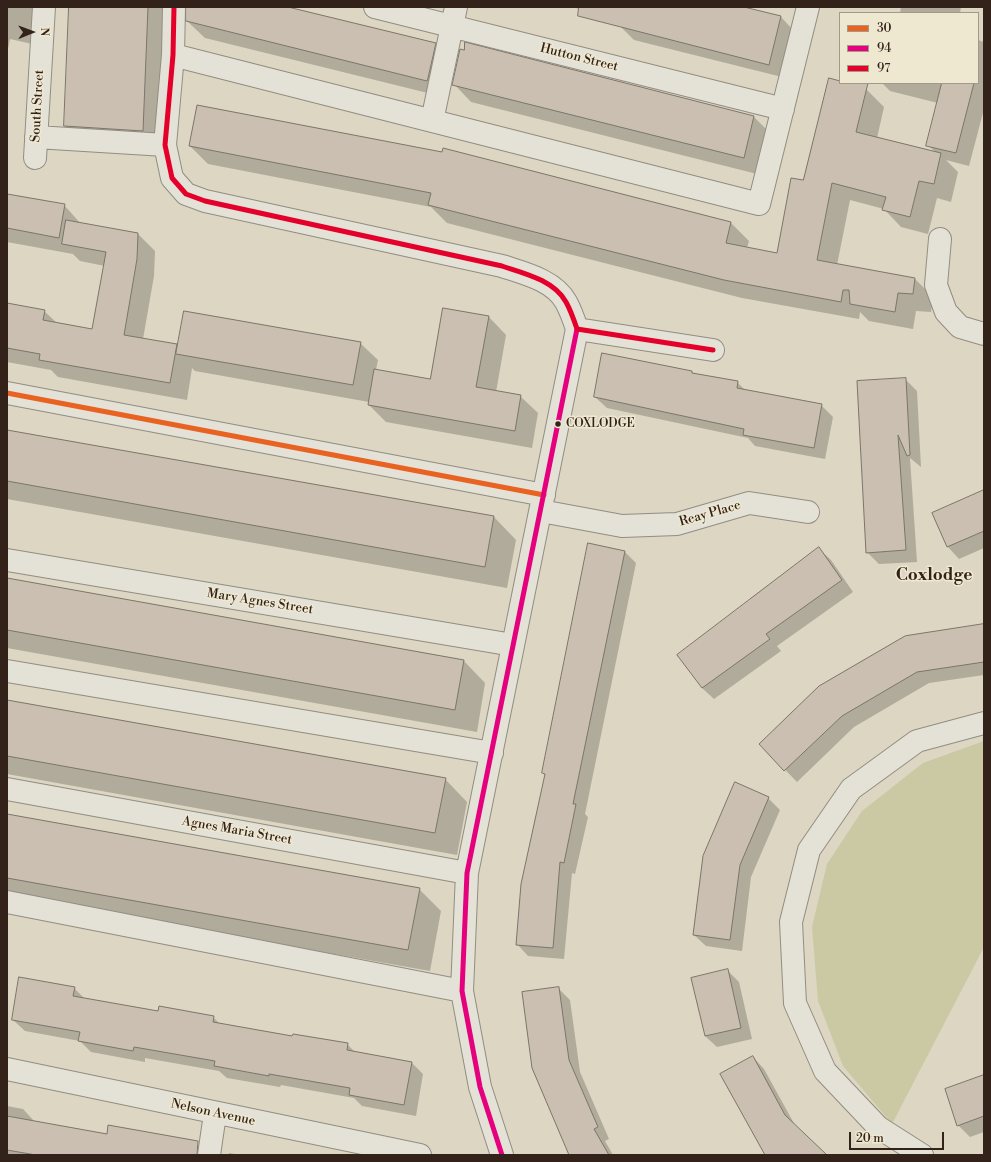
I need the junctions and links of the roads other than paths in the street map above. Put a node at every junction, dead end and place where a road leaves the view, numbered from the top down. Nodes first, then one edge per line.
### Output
1 (44, 7) edge
2 (174, 7) edge
3 (375, 7) edge
4 (808, 7) edge
5 (454, 17) edge
6 (173, 55) junction
7 (783, 109) junction
8 (432, 121) junction
9 (165, 145) junction
10 (940, 239) dead end
11 (577, 329) junction
12 (984, 334) edge
13 (713, 350) dead end
14 (7, 393) edge
15 (542, 503) junction
16 (808, 512) dead end
17 (7, 560) edge
18 (514, 645) junction
19 (7, 671) edge
20 (984, 723) edge
21 (492, 753) junction
22 (7, 789) edge
23 (467, 873) junction
24 (7, 902) edge
25 (462, 991) junction
26 (7, 1069) edge
27 (215, 1114) junction
28 (209, 1155) edge
29 (420, 1155) edge
30 (502, 1155) edge
31 (922, 1155) edge

1 - 9 street, South Street
2 - 6 street
3 - 5 street, Hutton Street
4 - 7 street
5 - 7 street, Hutton Street
5 - 8 street
6 - 8 street
6 - 9 street
7 - 8 street
9 - 11 street
10 - 12 street
11 - 13 street
11 - 15 street
14 - 15 street, Reay Place
15 - 16 street, Reay Place
15 - 18 street
17 - 18 street, Mary Agnes Street
18 - 21 street
19 - 21 street
20 - 31 street
21 - 23 street
22 - 23 street, Agnes Maria Street
23 - 25 street
24 - 25 street
25 - 30 street
26 - 27 street, Nelson Avenue
27 - 28 street
27 - 29 street, Nelson Avenue

